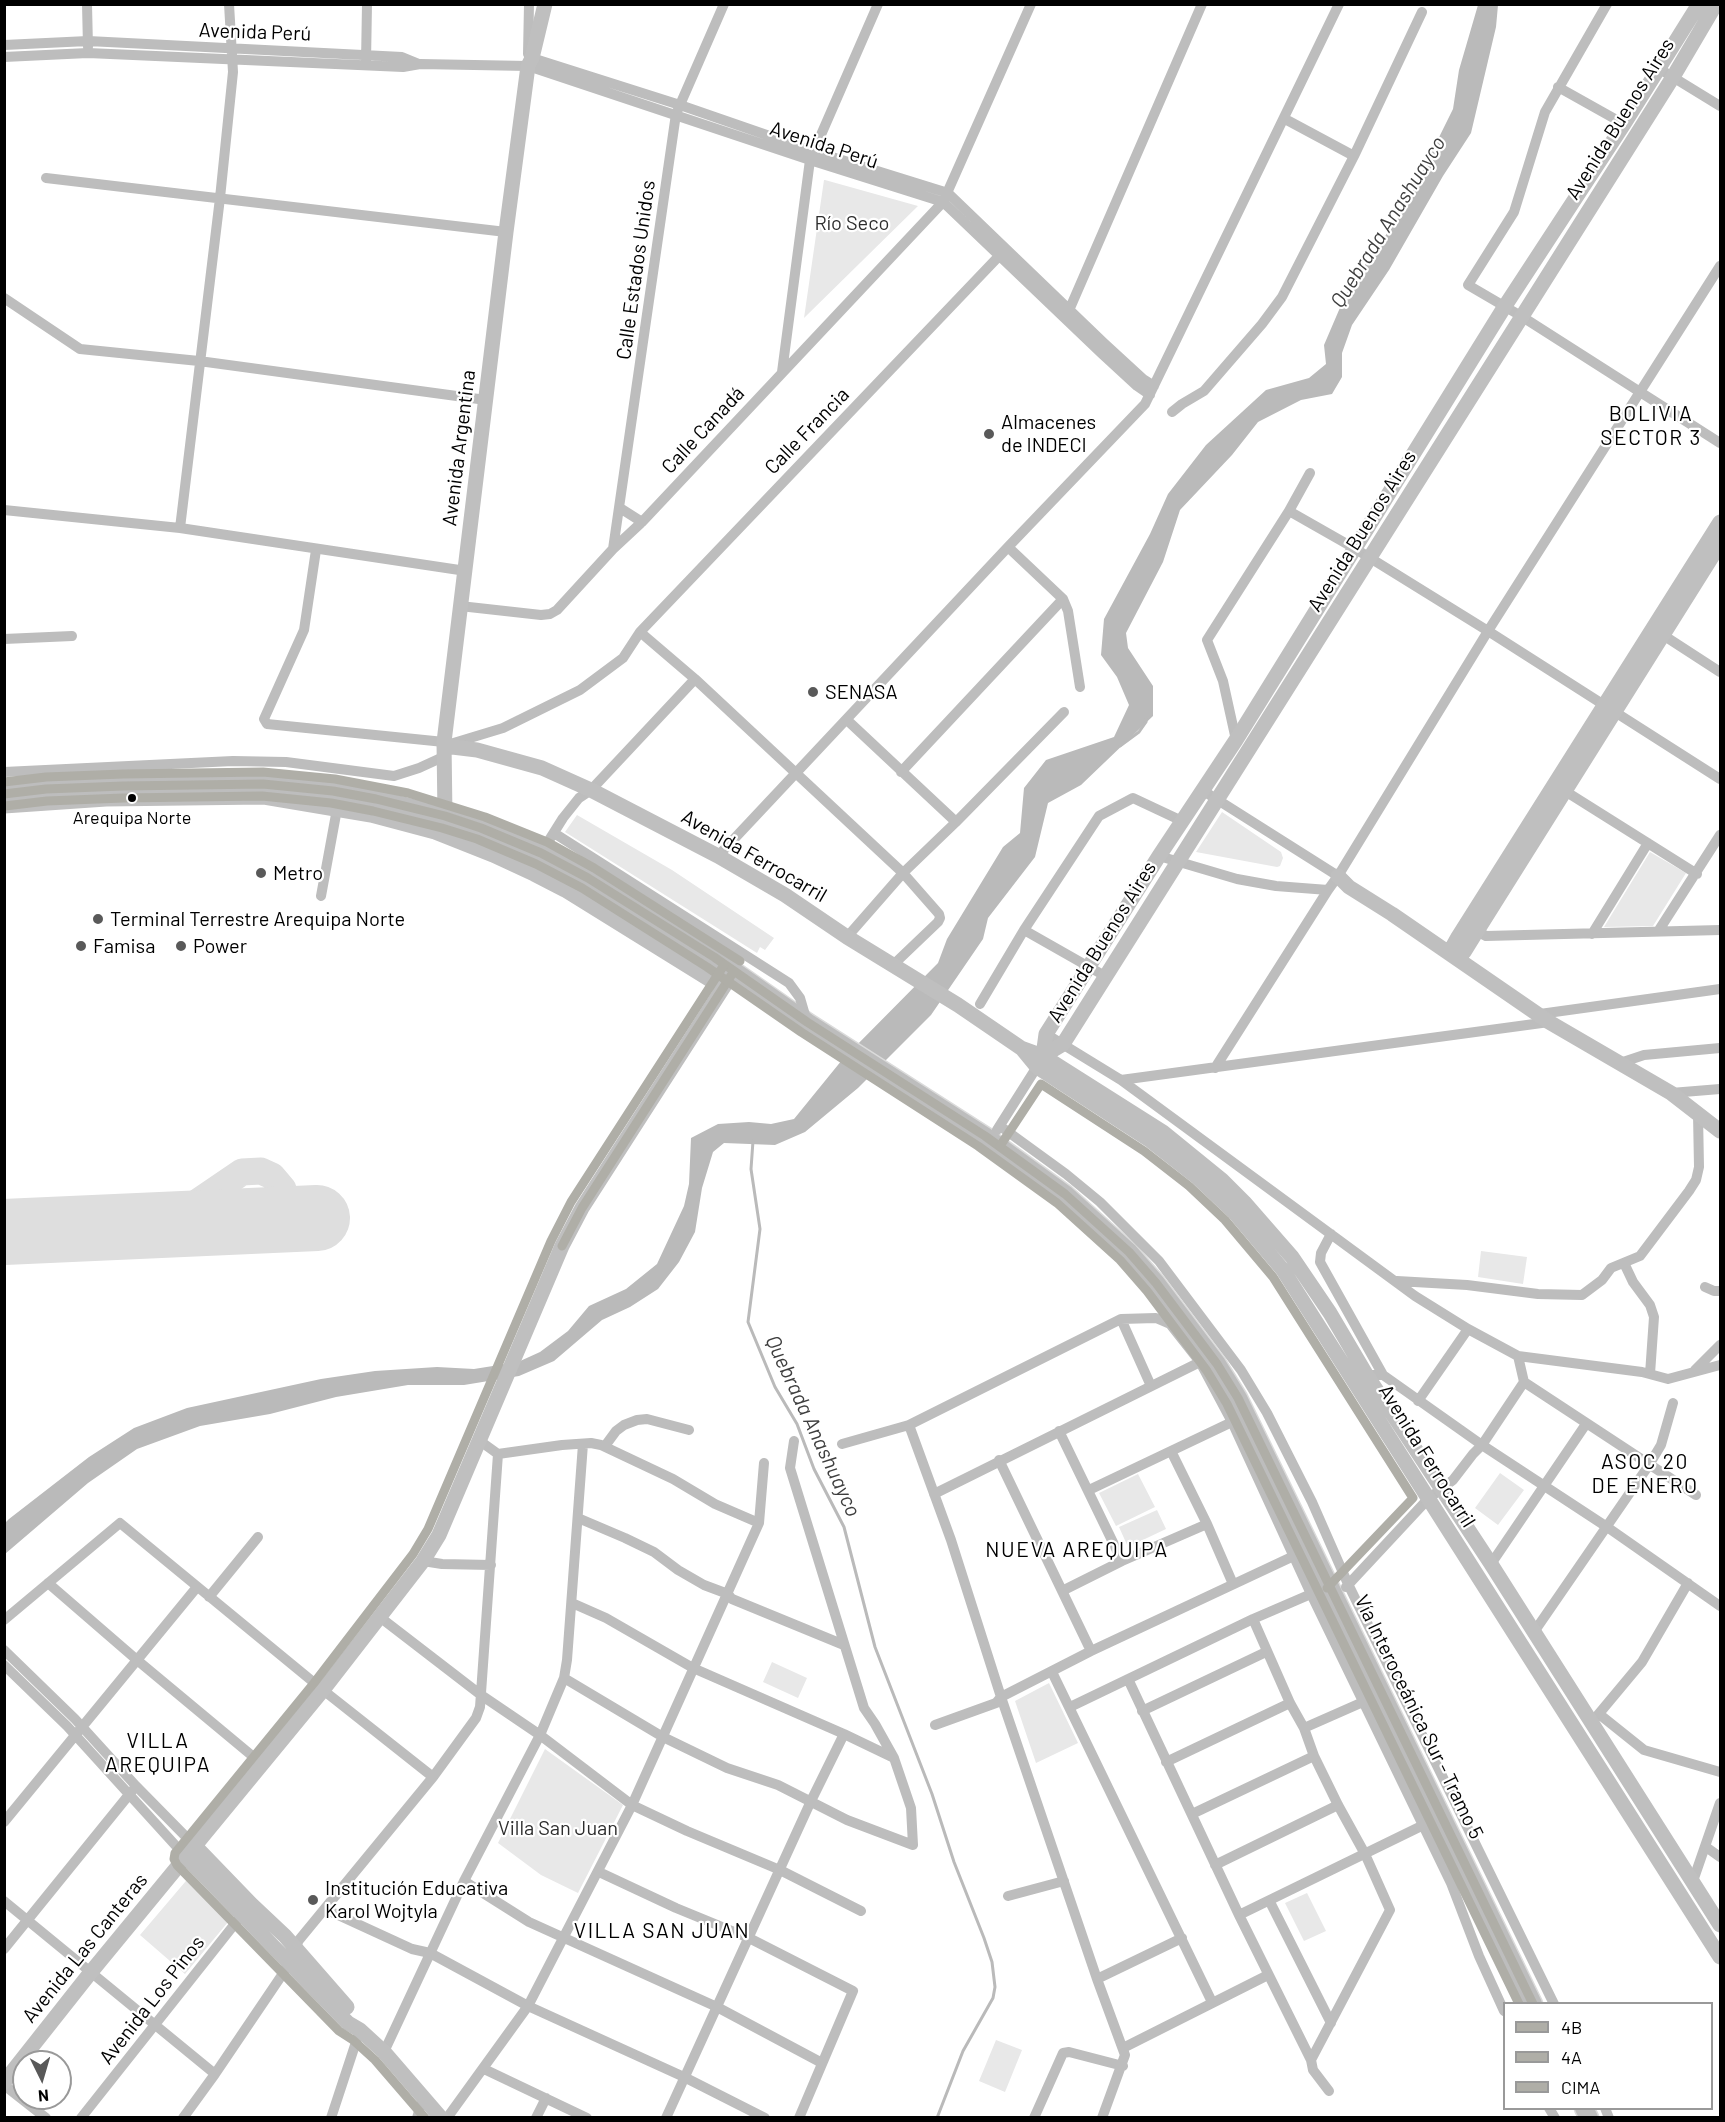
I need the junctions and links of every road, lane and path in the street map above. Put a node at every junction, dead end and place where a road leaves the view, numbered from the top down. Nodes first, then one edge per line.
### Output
1 (87, 4) edge
2 (230, 4) edge
3 (367, 4) edge
4 (528, 4) edge
5 (545, 4) edge
6 (724, 4) edge
7 (878, 4) edge
8 (1031, 4) edge
9 (1202, 4) edge
10 (1339, 4) edge
11 (1607, 4) edge
12 (1699, 4) edge
13 (1716, 4) edge
14 (1422, 12) dead end
15 (88, 41) junction
16 (4, 45) edge
17 (88, 54) junction
18 (231, 54) junction
19 (4, 57) edge
20 (366, 60) junction
21 (530, 62) junction
22 (1658, 68) junction
23 (1673, 77) junction
24 (1558, 87) junction
25 (1720, 106) edge
26 (678, 109) junction
27 (1285, 119) junction
28 (1624, 124) junction
29 (812, 156) junction
30 (1354, 156) junction
31 (46, 178) dead end
32 (220, 198) junction
33 (945, 198) junction
34 (506, 232) junction
35 (1000, 255) junction
36 (1720, 266) edge
37 (4, 298) edge
38 (1505, 306) junction
39 (1067, 314) junction
40 (1521, 316) junction
41 (199, 360) junction
42 (782, 372) junction
43 (1152, 391) junction
44 (1641, 392) junction
45 (486, 400) junction
46 (1172, 412) dead end
47 (1720, 443) edge
48 (1310, 473) dead end
49 (620, 508) junction
50 (4, 510) edge
51 (1289, 511) junction
52 (642, 522) junction
53 (1720, 522) edge
54 (180, 528) junction
55 (1720, 544) edge
56 (1008, 547) junction
57 (1354, 548) junction
58 (613, 549) junction
59 (316, 550) junction
60 (1370, 558) junction
61 (466, 571) junction
62 (1063, 599) junction
63 (460, 606) junction
64 (1488, 631) junction
65 (640, 632) junction
66 (1663, 635) junction
67 (72, 636) dead end
68 (4, 639) edge
69 (654, 644) junction
70 (631, 648) junction
71 (1720, 672) edge
72 (695, 679) junction
73 (1080, 687) dead end
74 (1609, 709) junction
75 (1064, 712) dead end
76 (847, 720) junction
77 (1236, 740) junction
78 (444, 748) junction
79 (4, 772) edge
80 (901, 772) junction
81 (795, 774) junction
82 (1720, 778) edge
83 (591, 790) junction
84 (1202, 790) junction
85 (1565, 791) junction
86 (279, 792) junction
87 (10, 800) edge
88 (1218, 800) junction
89 (337, 809) junction
90 (445, 816) junction
91 (1182, 821) junction
92 (956, 822) junction
93 (554, 833) junction
94 (443, 835) junction
95 (1720, 835) edge
96 (1648, 843) junction
97 (541, 853) junction
98 (718, 856) junction
99 (1159, 856) junction
100 (1177, 862) junction
101 (903, 873) junction
102 (1697, 874) junction
103 (1338, 876) junction
104 (1328, 890) junction
105 (321, 896) dead end
106 (1472, 928) junction
107 (1024, 930) junction
108 (1659, 930) junction
109 (1720, 930) edge
110 (1592, 934) junction
111 (847, 937) junction
112 (1454, 955) junction
113 (758, 962) junction
114 (1089, 967) junction
115 (900, 969) junction
116 (734, 971) junction
117 (1106, 976) junction
118 (723, 988) junction
119 (1720, 989) edge
120 (980, 1004) dead end
121 (1544, 1018) junction
122 (807, 1022) junction
123 (1046, 1034) junction
124 (1063, 1044) junction
125 (1720, 1048) edge
126 (1040, 1061) junction
127 (1620, 1063) junction
128 (1215, 1068) junction
129 (1120, 1080) junction
130 (1720, 1089) edge
131 (1671, 1093) junction
132 (1698, 1114) junction
133 (1720, 1131) edge
134 (995, 1133) junction
135 (1331, 1234) junction
136 (1624, 1263) junction
137 (1396, 1281) junction
138 (1705, 1287) dead end
139 (1720, 1291) edge
140 (1121, 1319) junction
141 (1468, 1329) junction
142 (1720, 1345) edge
143 (1518, 1356) junction
144 (1200, 1362) junction
145 (1720, 1365) edge
146 (1694, 1371) junction
147 (1650, 1374) junction
148 (1383, 1375) junction
149 (1360, 1377) junction
150 (1524, 1382) junction
151 (1151, 1386) junction
152 (1418, 1401) junction
153 (1672, 1403) dead end
154 (1232, 1422) junction
155 (1586, 1424) junction
156 (909, 1425) junction
157 (689, 1430) dead end
158 (1059, 1431) junction
159 (480, 1441) junction
160 (794, 1441) dead end
161 (583, 1444) junction
162 (842, 1444) dead end
163 (1482, 1445) junction
164 (605, 1446) junction
165 (1171, 1451) junction
166 (498, 1454) junction
167 (999, 1460) junction
168 (764, 1463) dead end
169 (1649, 1465) junction
170 (1543, 1486) junction
171 (1089, 1490) junction
172 (1442, 1490) junction
173 (934, 1494) junction
174 (1696, 1495) dead end
175 (1428, 1499) junction
176 (578, 1518) junction
177 (759, 1523) junction
178 (1206, 1524) junction
179 (1607, 1527) junction
180 (258, 1537) dead end
181 (1313, 1547) junction
182 (1294, 1556) junction
183 (423, 1561) junction
184 (1122, 1561) junction
185 (1491, 1564) junction
186 (491, 1565) junction
187 (48, 1583) junction
188 (1688, 1583) junction
189 (1233, 1584) junction
190 (197, 1587) junction
191 (1342, 1590) junction
192 (1062, 1591) junction
193 (728, 1594) junction
194 (1311, 1594) junction
195 (209, 1597) junction
196 (572, 1603) junction
197 (1720, 1606) edge
198 (381, 1617) junction
199 (1254, 1619) junction
200 (4, 1620) edge
201 (1534, 1632) junction
202 (844, 1645) junction
203 (4, 1650) edge
204 (1091, 1651) junction
205 (1266, 1652) junction
206 (137, 1660) junction
207 (4, 1665) edge
208 (693, 1668) junction
209 (1052, 1671) junction
210 (564, 1678) junction
211 (1128, 1679) junction
212 (323, 1690) junction
213 (481, 1695) junction
214 (1001, 1697) junction
215 (1363, 1702) junction
216 (1290, 1703) junction
217 (1070, 1707) junction
218 (1142, 1711) junction
219 (1596, 1718) junction
220 (935, 1725) dead end
221 (1304, 1728) junction
222 (78, 1732) junction
223 (844, 1734) junction
224 (540, 1735) junction
225 (663, 1737) junction
226 (1314, 1756) junction
227 (894, 1758) junction
228 (1166, 1762) junction
229 (262, 1764) junction
230 (1720, 1772) edge
231 (433, 1777) junction
232 (133, 1790) junction
233 (811, 1801) junction
234 (1720, 1803) edge
235 (632, 1805) junction
236 (1338, 1805) junction
237 (9, 1808) edge
238 (1192, 1814) junction
239 (1442, 1816) junction
240 (4, 1822) edge
241 (1423, 1827) junction
242 (1706, 1847) junction
243 (191, 1852) junction
244 (1365, 1854) junction
245 (1720, 1857) edge
246 (1215, 1865) junction
247 (780, 1870) junction
248 (599, 1872) junction
249 (464, 1881) junction
250 (1065, 1881) junction
251 (1693, 1881) junction
252 (1008, 1896) dead end
253 (4, 1901) edge
254 (1270, 1902) junction
255 (247, 1909) junction
256 (325, 1910) junction
257 (861, 1911) dead end
258 (1239, 1915) junction
259 (28, 1919) junction
260 (1720, 1925) edge
261 (749, 1938) junction
262 (1182, 1938) junction
263 (563, 1940) junction
264 (4, 1949) edge
265 (430, 1953) junction
266 (292, 1955) junction
267 (1720, 1957) edge
268 (92, 1972) junction
269 (1268, 1975) junction
270 (1097, 1979) junction
271 (1212, 2002) junction
272 (1532, 2002) edge
273 (1553, 2002) edge
274 (528, 2006) junction
275 (717, 2007) junction
276 (1503, 2009) edge
277 (1331, 2023) junction
278 (156, 2024) junction
279 (360, 2030) junction
280 (1124, 2048) junction
281 (384, 2052) junction
282 (1311, 2060) junction
283 (822, 2063) junction
284 (1123, 2066) junction
285 (484, 2069) junction
286 (215, 2074) junction
287 (684, 2077) junction
288 (4, 2084) edge
289 (1329, 2091) dead end
290 (423, 2097) junction
291 (546, 2098) junction
292 (46, 2118) edge
293 (81, 2118) edge
294 (183, 2118) edge
295 (331, 2118) edge
296 (417, 2118) edge
297 (441, 2118) edge
298 (447, 2118) edge
299 (536, 2118) edge
300 (587, 2118) edge
301 (666, 2118) edge
302 (765, 2118) edge
303 (799, 2118) edge
304 (1034, 2118) edge
305 (1102, 2118) edge

1 - 15 street
2 - 18 street
3 - 20 street
4 - 21 street
5 - 21 street, Avenida Argentina
6 - 26 street, Calle Estados Unidos
7 - 29 street
8 - 33 street, Calle Canadá
9 - 39 street
10 - 27 street
11 - 24 street
12 - 22 street, Avenida Buenos Aires
13 - 23 street, Avenida Buenos Aires
14 - 30 street
15 - 16 street, Avenida Perú
15 - 17 street
15 - 18 street, Avenida Perú
17 - 18 street, Avenida Perú
17 - 19 street, Avenida Perú
18 - 20 street, Avenida Perú
18 - 32 street
20 - 21 street, Avenida Perú
21 - 26 street, Avenida Perú
21 - 34 street, Avenida Argentina
22 - 23 street
22 - 28 street, Avenida Buenos Aires
23 - 25 street
23 - 40 street, Avenida Buenos Aires
24 - 28 street
24 - 38 street
26 - 29 street, Avenida Perú
26 - 49 street, Calle Estados Unidos
27 - 30 street
27 - 43 street
28 - 38 street, Avenida Buenos Aires
29 - 33 street, Avenida Perú
29 - 42 street
30 - 46 street
31 - 32 street
32 - 34 street
32 - 41 street
33 - 35 street, Avenida Perú
33 - 39 street, Avenida Perú
33 - 42 street, Calle Canadá
34 - 45 street, Avenida Argentina
35 - 39 street, Avenida Perú
35 - 65 street, Calle Francia
36 - 44 street
37 - 41 street
38 - 40 street
38 - 57 street, Avenida Buenos Aires
39 - 43 street, Avenida Perú
40 - 44 street
40 - 60 street, Avenida Buenos Aires
41 - 45 street
41 - 54 street
42 - 52 street, Calle Canadá
43 - 56 street
44 - 47 street
44 - 64 street
45 - 61 street, Avenida Argentina
48 - 51 street
49 - 52 street
49 - 58 street, Calle Estados Unidos
50 - 54 street
51 - 57 street
51 - 77 street
52 - 58 street, Calle Canadá
53 - 74 street
54 - 59 street
55 - 66 street
56 - 62 street
56 - 76 street
57 - 60 street
57 - 77 street, Avenida Buenos Aires
58 - 63 street, Calle Canadá
59 - 61 street
59 - 78 street
60 - 64 street
60 - 88 street, Avenida Buenos Aires
61 - 63 street, Avenida Argentina
62 - 73 street
62 - 80 street
63 - 78 street, Avenida Argentina
64 - 74 street
64 - 103 street
65 - 69 street
65 - 70 street, Calle Francia
66 - 71 street
66 - 74 street
67 - 68 street
69 - 70 street
69 - 72 street
70 - 78 street, Calle Francia
72 - 81 street
72 - 83 street
74 - 82 street
74 - 85 street
74 - 106 street
75 - 92 street
76 - 80 street
76 - 81 street
77 - 84 street, Avenida Buenos Aires
78 - 79 street, Calle Francia
78 - 83 street, Avenida Ferrocarril
78 - 90 street, Avenida Argentina
80 - 92 street
81 - 98 street
81 - 101 street
83 - 93 street
83 - 98 street, Avenida Ferrocarril
84 - 88 street
84 - 91 street, Avenida Buenos Aires
85 - 96 street
85 - 106 street
86 - 87 highway, Vía Interoceánica Sur - Tramo 5
86 - 89 street
86 - 90 highway, Vía Interoceánica Sur - Tramo 5
88 - 100 street, Avenida Buenos Aires
88 - 103 street
89 - 94 street
89 - 105 street
90 - 94 street, Avenida Argentina
90 - 97 highway, Vía Interoceánica Sur - Tramo 5
91 - 99 street, Avenida Buenos Aires
91 - 107 street
92 - 101 street
93 - 97 street
93 - 113 street
94 - 118 street
95 - 102 street
96 - 102 street
96 - 110 street
97 - 116 highway, Vía Interoceánica Sur - Tramo 5
98 - 111 street, Avenida Ferrocarril
99 - 100 street
99 - 114 street, Avenida Buenos Aires
100 - 104 street
100 - 117 street, Avenida Buenos Aires
101 - 111 street
101 - 115 street
102 - 108 street
103 - 104 street
103 - 112 street
104 - 128 street
106 - 110 street
106 - 112 street
107 - 114 street
107 - 120 street
108 - 109 street
108 - 110 street
111 - 115 street, Avenida Ferrocarril
112 - 121 street
113 - 116 street
113 - 122 street
114 - 117 street
114 - 123 street, Avenida Buenos Aires
115 - 126 street, Avenida Ferrocarril
116 - 118 street, Avenida Las Canteras
116 - 122 highway, Vía Interoceánica Sur - Tramo 5
117 - 124 street, Avenida Buenos Aires
118 - 159 street, Avenida Las Canteras
119 - 121 street
121 - 127 street
121 - 128 street
122 - 134 highway, Vía Interoceánica Sur - Tramo 5
123 - 124 street
123 - 126 street, Avenida Buenos Aires
124 - 126 street, Avenida Buenos Aires
124 - 129 street
125 - 127 street
126 - 134 street
126 - 149 street, Avenida Ferrocarril
127 - 131 street
128 - 129 street
129 - 135 street
130 - 131 street
131 - 132 street
132 - 133 street
132 - 136 street
134 - 181 highway, Vía Interoceánica Sur - Tramo 5
134 - 191 street
135 - 137 street
135 - 148 street
136 - 137 street
136 - 147 street
137 - 141 street
138 - 139 street
140 - 144 street
140 - 151 street
140 - 156 street
141 - 143 street
141 - 152 street
142 - 146 street
143 - 147 street
143 - 150 street
144 - 151 street
144 - 154 street
145 - 146 street
146 - 147 street
148 - 149 street
148 - 152 street
149 - 172 street, Avenida Ferrocarril
149 - 175 street, Avenida Ferrocarril
150 - 155 street
150 - 163 street
151 - 158 street
152 - 163 street
153 - 169 street
154 - 165 street
154 - 182 street
155 - 169 street
155 - 170 street
156 - 162 street
156 - 173 street
157 - 164 street
158 - 167 street
158 - 171 street
159 - 166 street
159 - 183 street, Avenida Las Canteras
160 - 202 street
161 - 164 street
161 - 166 street
161 - 176 street
163 - 170 street
163 - 172 street
164 - 177 street
165 - 171 street
165 - 178 street
166 - 186 street
167 - 173 street
167 - 192 street
168 - 177 street
169 - 174 street
169 - 179 street
170 - 179 street
170 - 185 street
171 - 184 street
172 - 175 street
172 - 185 street, Avenida Ferrocarril
173 - 214 street
175 - 191 street
175 - 267 street, Avenida Ferrocarril
176 - 193 street
176 - 196 street
177 - 193 street
178 - 184 street
178 - 189 street
179 - 188 street
179 - 201 street
180 - 195 street
181 - 182 street
181 - 191 highway, Vía Interoceánica Sur - Tramo 5
182 - 189 street
182 - 194 street
183 - 186 street
183 - 198 street, Avenida Las Canteras
184 - 192 street
185 - 201 street, Avenida Ferrocarril
186 - 213 street
187 - 190 street
187 - 200 street
187 - 206 street
188 - 197 street
188 - 219 street
189 - 204 street
190 - 195 street
190 - 206 street
191 - 239 highway, Vía Interoceánica Sur - Tramo 5
191 - 273 street
192 - 204 street
193 - 202 street
193 - 208 street
194 - 199 street
194 - 215 street
195 - 212 street
196 - 208 street
196 - 210 street
198 - 212 street, Avenida Las Canteras
198 - 213 street
199 - 205 street
199 - 211 street
201 - 219 street, Avenida Ferrocarril
202 - 227 street
203 - 222 street
204 - 209 street
205 - 216 street
205 - 218 street
206 - 222 street
206 - 229 street
207 - 222 street
208 - 223 street
208 - 225 street
209 - 214 street
209 - 217 street
210 - 224 street
210 - 225 street
211 - 217 street
211 - 218 street
212 - 229 street, Avenida Las Canteras
212 - 231 street
213 - 224 street
213 - 231 street
214 - 220 street
214 - 250 street
215 - 221 street
215 - 241 street
216 - 221 street
216 - 228 street
217 - 262 street
218 - 228 street
219 - 230 street
219 - 251 street, Avenida Ferrocarril
221 - 226 street
222 - 232 street
222 - 237 street
223 - 227 street
223 - 233 street
224 - 235 street
224 - 249 street
225 - 233 street
225 - 235 street
226 - 236 street
226 - 238 street
227 - 233 street
228 - 238 street
229 - 243 street, Avenida Las Canteras
231 - 256 street
232 - 243 street
232 - 259 street
233 - 247 street
234 - 242 street
235 - 247 street
235 - 248 street
236 - 244 street
236 - 246 street
237 - 240 street
238 - 246 street
239 - 241 street
239 - 272 highway, Vía Interoceánica Sur - Tramo 5
241 - 244 street
241 - 276 street
242 - 245 street
242 - 251 street
243 - 255 street
243 - 268 street, Avenida Las Canteras
244 - 254 street
244 - 277 street
246 - 258 street
247 - 257 street
247 - 261 street
248 - 261 street
248 - 263 street
249 - 263 street
249 - 265 street
250 - 252 street
250 - 270 street
251 - 260 street, Avenida Ferrocarril
253 - 259 street
254 - 258 street
254 - 277 street
255 - 266 street
255 - 278 street, Avenida Los Pinos
256 - 265 street
256 - 266 street
258 - 269 street
259 - 264 street
259 - 268 street
261 - 275 street
261 - 283 street
262 - 270 street
262 - 271 street
263 - 274 street
263 - 275 street
265 - 274 street
265 - 281 street
266 - 279 street
266 - 286 street
268 - 278 street
268 - 288 street, Avenida Las Canteras
269 - 271 street
269 - 282 street
270 - 280 street
271 - 280 street
274 - 285 street
274 - 287 street
275 - 283 street
275 - 287 street
277 - 282 street
278 - 286 street
278 - 293 street, Avenida Los Pinos
279 - 281 street
279 - 295 street
280 - 284 street
281 - 290 street
282 - 289 street
283 - 303 street
284 - 304 street
284 - 305 street
285 - 291 street
285 - 298 street
286 - 294 street
287 - 301 street
287 - 302 street
288 - 292 street
290 - 296 street
290 - 297 street
291 - 299 street
291 - 300 street

